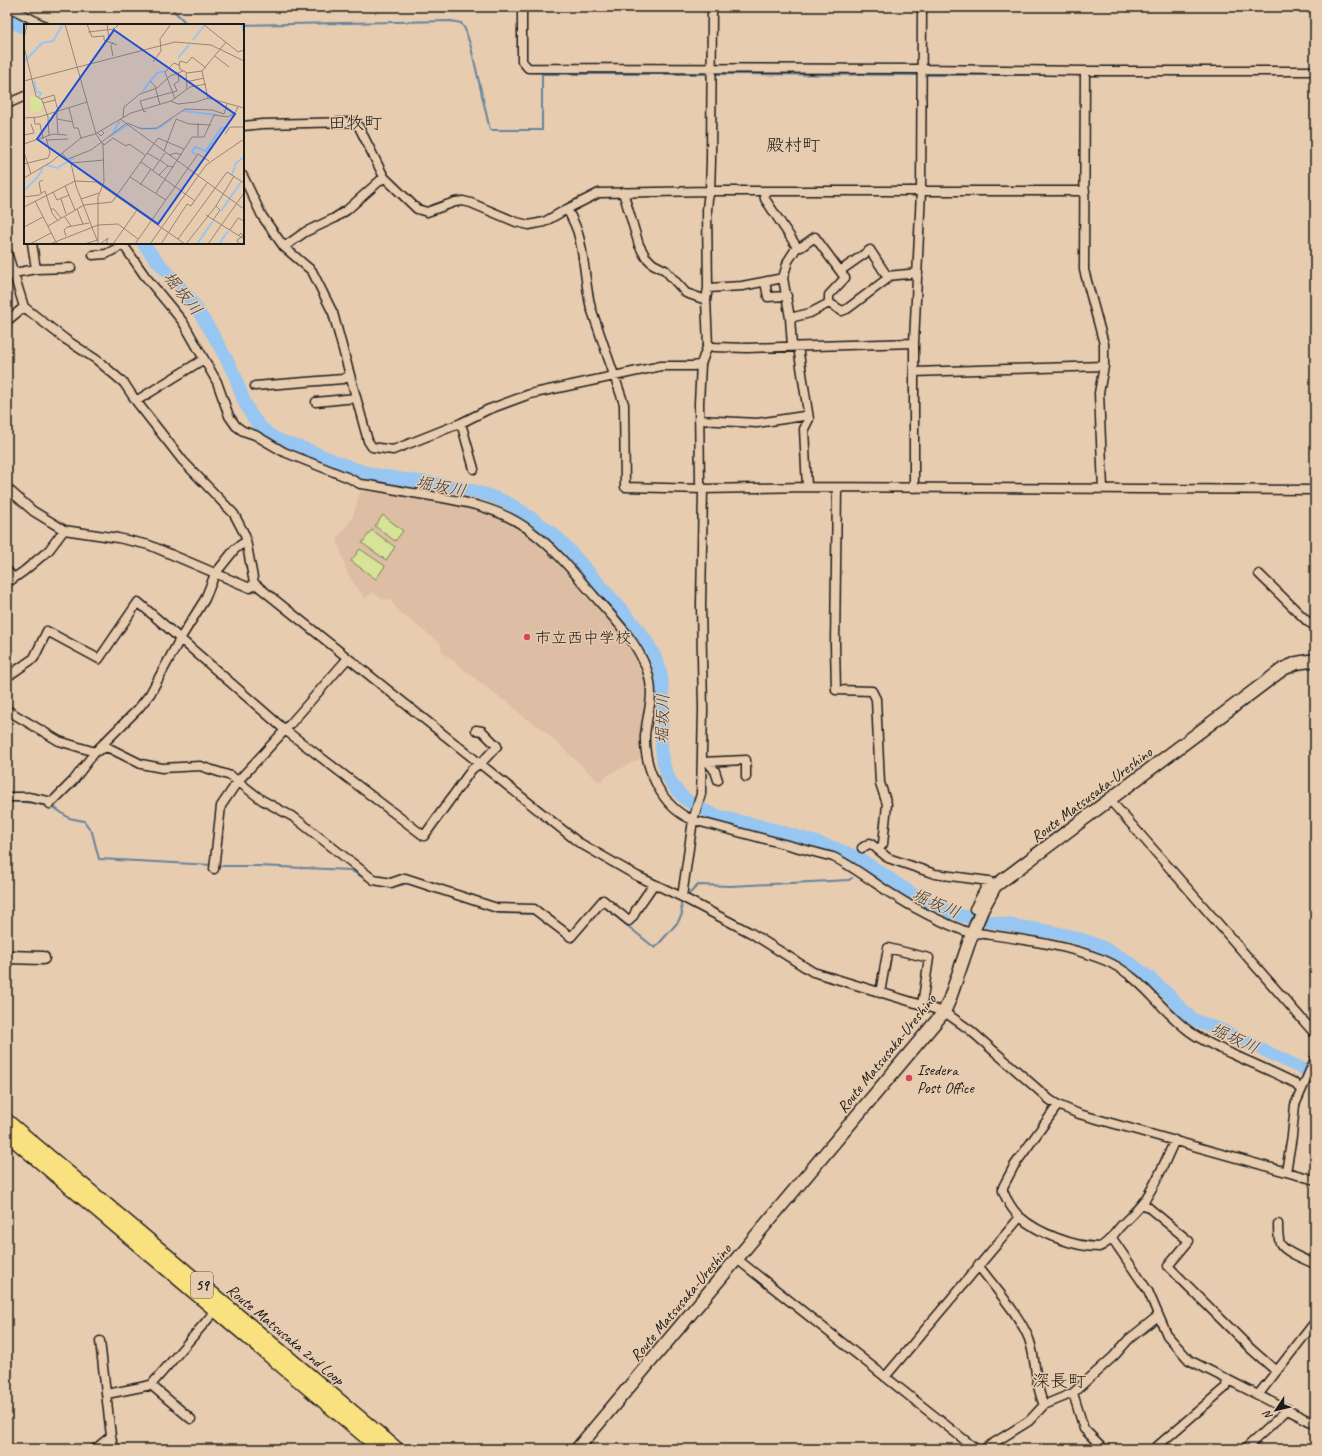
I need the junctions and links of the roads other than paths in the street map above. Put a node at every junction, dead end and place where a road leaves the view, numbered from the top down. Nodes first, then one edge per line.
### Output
1 (9, 7) edge
2 (522, 7) edge
3 (712, 7) edge
4 (922, 7) edge
5 (41, 24) edge
6 (1315, 71) edge
7 (712, 72) junction
8 (922, 73) junction
9 (1085, 74) junction
10 (24, 96) edge
11 (7, 104) edge
12 (244, 126) edge
13 (384, 177) junction
14 (244, 178) edge
15 (710, 191) junction
16 (921, 191) junction
17 (1084, 191) junction
18 (623, 192) junction
19 (764, 192) junction
20 (567, 209) junction
21 (32, 244) edge
22 (123, 244) edge
23 (284, 246) junction
24 (797, 247) junction
25 (7, 252) edge
26 (93, 255) dead end
27 (72, 268) dead end
28 (36, 269) junction
29 (840, 271) junction
30 (14, 273) junction
31 (918, 273) junction
32 (888, 276) junction
33 (783, 278) junction
34 (765, 282) junction
35 (708, 288) junction
36 (787, 296) junction
37 (706, 300) junction
38 (829, 303) junction
39 (24, 307) junction
40 (790, 318) junction
41 (7, 321) edge
42 (914, 343) junction
43 (708, 345) junction
44 (795, 347) junction
45 (204, 359) junction
46 (701, 364) junction
47 (1104, 366) junction
48 (914, 372) junction
49 (350, 375) junction
50 (614, 375) junction
51 (255, 386) dead end
52 (356, 398) junction
53 (136, 401) junction
54 (316, 402) dead end
55 (699, 420) junction
56 (809, 420) junction
57 (460, 422) junction
58 (474, 469) dead end
59 (807, 487) junction
60 (7, 488) edge
61 (836, 488) junction
62 (914, 488) junction
63 (703, 489) junction
64 (1104, 489) junction
65 (1315, 490) edge
66 (64, 530) junction
67 (246, 541) junction
68 (7, 571) edge
69 (215, 574) junction
70 (1259, 574) dead end
71 (10, 581) edge
72 (254, 583) junction
73 (1315, 626) edge
74 (180, 639) junction
75 (348, 658) junction
76 (1315, 660) edge
77 (7, 677) edge
78 (7, 710) edge
79 (286, 730) junction
80 (476, 730) dead end
81 (95, 752) junction
82 (705, 762) junction
83 (479, 763) junction
84 (746, 777) dead end
85 (718, 780) dead end
86 (238, 781) junction
87 (7, 797) edge
88 (1110, 800) junction
89 (694, 818) junction
90 (862, 848) dead end
91 (878, 850) junction
92 (214, 865) dead end
93 (654, 884) junction
94 (684, 899) junction
95 (982, 910) junction
96 (972, 934) junction
97 (7, 957) edge
98 (43, 958) dead end
99 (880, 993) junction
100 (922, 1005) junction
101 (944, 1012) junction
102 (1315, 1034) edge
103 (1314, 1061) edge
104 (1302, 1087) junction
105 (1058, 1105) junction
106 (7, 1121) edge
107 (7, 1134) edge
108 (1175, 1140) junction
109 (1286, 1172) junction
110 (1315, 1180) edge
111 (1143, 1202) junction
112 (1020, 1217) junction
113 (1278, 1224) dead end
114 (1112, 1238) junction
115 (737, 1259) junction
116 (1315, 1264) edge
117 (978, 1265) junction
118 (216, 1310) junction
119 (1158, 1316) junction
120 (1315, 1322) edge
121 (100, 1341) dead end
122 (1276, 1371) junction
123 (885, 1377) junction
124 (1227, 1379) junction
125 (152, 1386) junction
126 (1073, 1393) junction
127 (107, 1394) junction
128 (1258, 1395) junction
129 (1044, 1405) junction
130 (1288, 1409) junction
131 (191, 1419) dead end
132 (1315, 1424) edge
133 (111, 1436) junction
134 (95, 1449) edge
135 (117, 1449) edge
136 (380, 1449) edge
137 (397, 1449) edge
138 (578, 1449) edge
139 (975, 1449) edge
140 (984, 1449) edge
141 (1104, 1449) edge
142 (1154, 1449) edge
143 (1245, 1449) edge

1 - 5 street
2 - 7 street
3 - 7 street
4 - 8 street
6 - 9 street
7 - 8 street
7 - 15 street
8 - 9 street
8 - 16 street
9 - 17 street
10 - 11 street
12 - 13 street
13 - 20 street
13 - 23 street
14 - 23 street
15 - 18 street
15 - 19 street
15 - 35 street
16 - 17 street
16 - 19 street
16 - 31 street
17 - 47 street
18 - 20 street
18 - 37 street
19 - 24 street
20 - 50 street
21 - 28 street
22 - 26 street
22 - 45 street
23 - 49 street
24 - 29 street
24 - 33 street
25 - 30 street
27 - 28 street
28 - 30 street
29 - 32 street
29 - 38 street
30 - 39 street
31 - 32 street
31 - 42 street
32 - 38 street
33 - 34 street
33 - 36 street
34 - 35 street
34 - 36 street
35 - 37 street
36 - 40 street
37 - 43 street
38 - 40 street
39 - 41 street
39 - 53 street
40 - 44 street
42 - 44 street
42 - 48 street
43 - 44 street
43 - 46 street
44 - 56 street
45 - 53 street
45 - 89 street
46 - 50 street
46 - 55 street
47 - 48 street
47 - 64 street
48 - 62 street
49 - 51 street
49 - 52 street
50 - 57 street
50 - 63 street
52 - 54 street
52 - 57 street
53 - 67 street
55 - 56 street
55 - 63 street
56 - 59 street
57 - 58 street
59 - 61 street
59 - 63 street
60 - 66 street
61 - 62 street
61 - 91 street
62 - 64 street
63 - 82 street
64 - 65 street
66 - 69 street
66 - 71 street
67 - 69 street
67 - 72 street
68 - 71 street
69 - 72 street
69 - 74 street
70 - 73 street
72 - 75 street
74 - 77 street
74 - 79 street
74 - 81 street
75 - 79 street
75 - 83 street
76 - 88 main road, Route Matsusaka-Ureshino
78 - 81 street
79 - 83 street
79 - 86 street
80 - 83 street
81 - 86 street
81 - 87 street
82 - 84 street
82 - 85 street
82 - 89 street
83 - 93 street
86 - 92 street
86 - 93 street
88 - 95 main road, Route Matsusaka-Ureshino
88 - 102 street
89 - 94 street
89 - 96 street
90 - 91 street
91 - 95 street
93 - 94 street
94 - 99 street
95 - 96 main road, Route Matsusaka-Ureshino
96 - 101 main road, Route Matsusaka-Ureshino
96 - 104 street
97 - 98 main road
99 - 100 street
99 - 100 street
100 - 101 street
101 - 105 street
101 - 115 main road, Route Matsusaka-Ureshino
103 - 104 street
104 - 109 street
105 - 108 street
105 - 112 street
106 - 137 main road, Route Matsusaka 2nd Loop / 59
107 - 118 main road, Route Matsusaka 2nd Loop / 59
108 - 109 street
108 - 111 street
109 - 110 street
111 - 114 street
111 - 122 street
112 - 114 street
112 - 117 street
113 - 116 street
114 - 119 street
115 - 123 street
115 - 138 main road, Route Matsusaka-Ureshino
117 - 123 street
117 - 129 street
118 - 125 street
118 - 136 main road, Route Matsusaka 2nd Loop / 59
119 - 124 street
119 - 126 street
120 - 122 street
121 - 127 street
122 - 128 street
123 - 139 street
124 - 128 street
124 - 142 street
125 - 127 street
125 - 131 street
126 - 129 street
126 - 141 street
127 - 133 street
128 - 130 street
129 - 140 street
130 - 132 street
130 - 143 street
133 - 134 street
133 - 135 street

